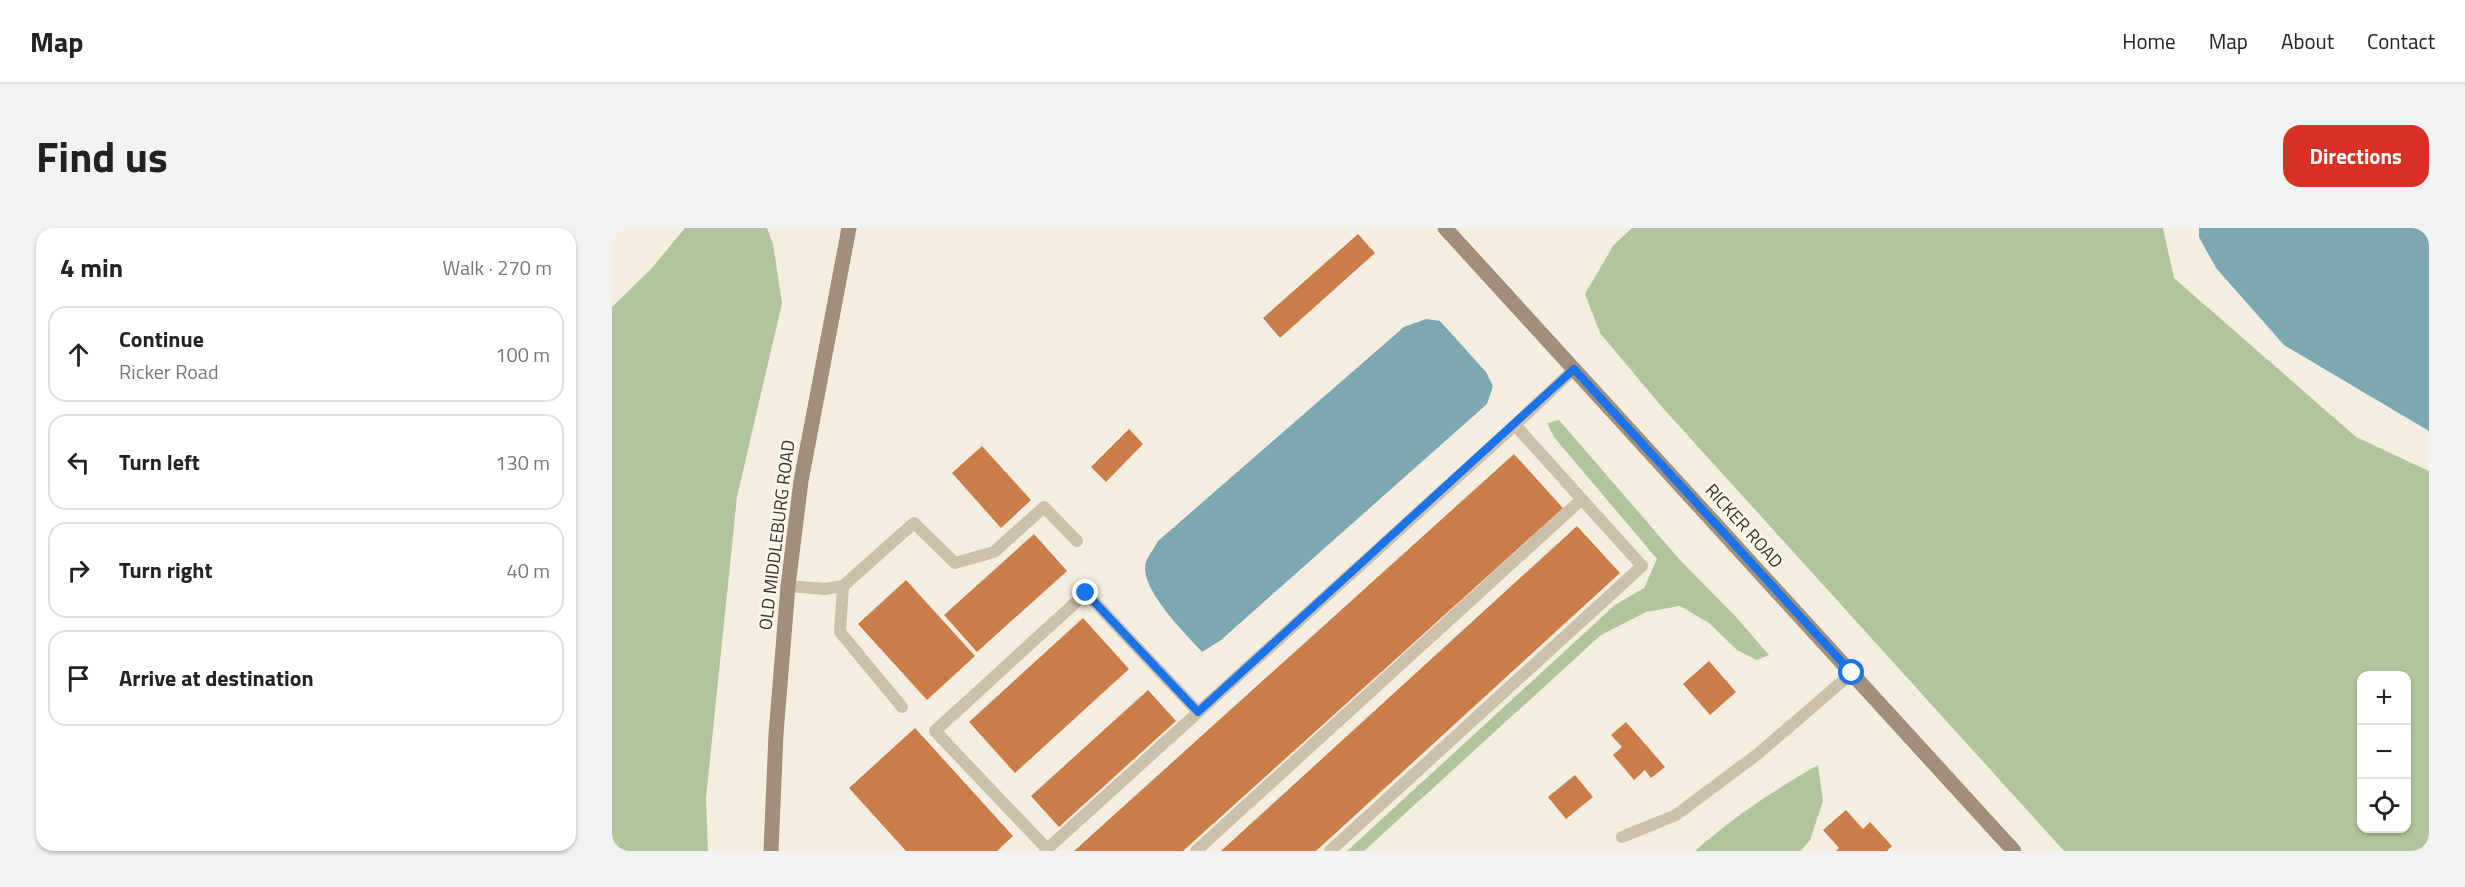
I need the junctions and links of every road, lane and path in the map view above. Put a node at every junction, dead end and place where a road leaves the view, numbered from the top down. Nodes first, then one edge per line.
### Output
1 (849, 228) edge
2 (1445, 228) edge
3 (1574, 369) junction
4 (1515, 425) junction
5 (1582, 499) junction
6 (1077, 541) dead end
7 (788, 586) junction
8 (843, 586) junction
9 (1852, 673) junction
10 (902, 707) dead end
11 (1198, 712) junction
12 (1622, 837) dead end
13 (1046, 850) edge
14 (771, 851) edge
15 (1196, 851) edge
16 (1330, 851) edge
17 (2014, 851) edge

1 - 7 street, OLD MIDDLEBURG ROAD
2 - 3 street, RICKER ROAD
3 - 4 lane
3 - 9 street, RICKER ROAD
4 - 5 lane
4 - 11 lane
5 - 15 lane
5 - 16 lane
6 - 8 lane
7 - 8 lane
7 - 14 street, OLD MIDDLEBURG ROAD
8 - 10 lane
9 - 12 lane
9 - 17 street, RICKER ROAD
11 - 13 lane
11 - 13 lane

